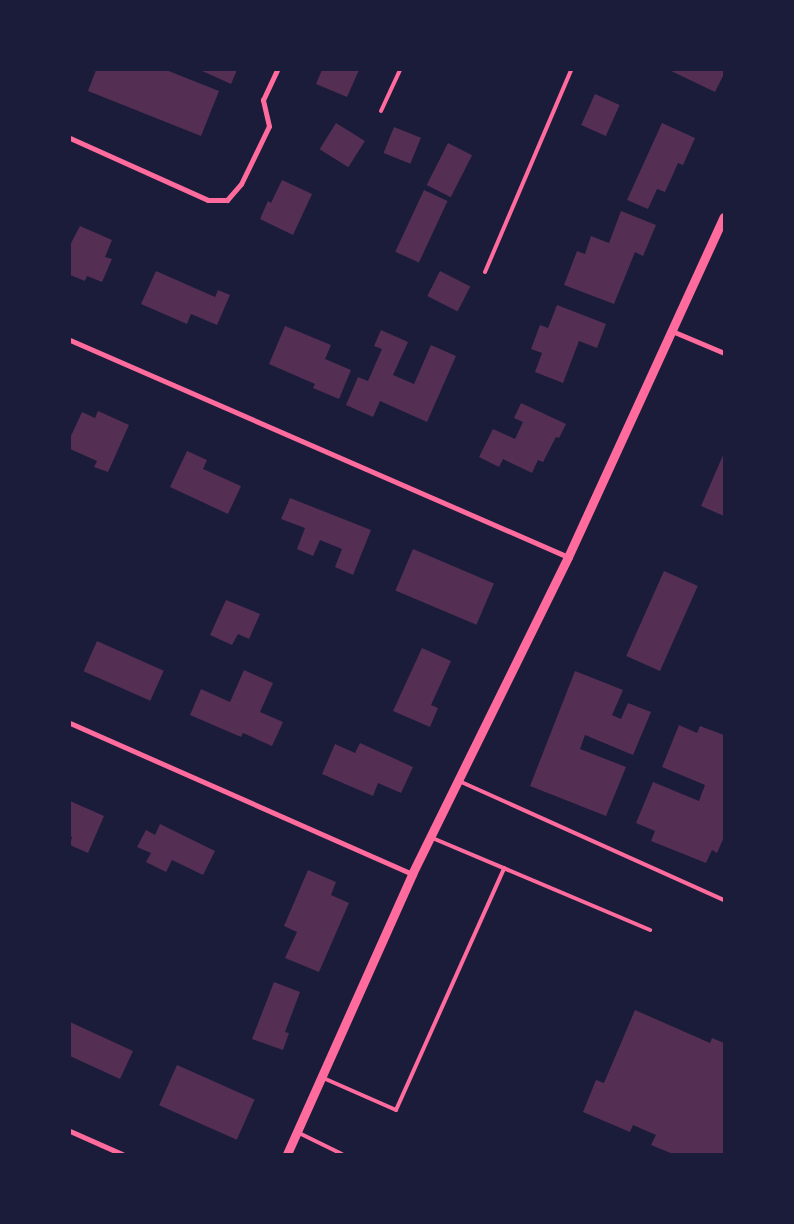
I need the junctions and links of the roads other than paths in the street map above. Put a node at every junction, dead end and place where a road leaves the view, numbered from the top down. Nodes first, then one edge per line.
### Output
1 (277, 70) edge
2 (400, 70) edge
3 (571, 70) edge
4 (381, 111) dead end
5 (70, 138) edge
6 (724, 217) edge
7 (485, 272) dead end
8 (672, 331) junction
9 (70, 340) edge
10 (724, 353) edge
11 (568, 558) junction
12 (70, 723) edge
13 (458, 780) junction
14 (430, 836) junction
15 (504, 868) junction
16 (412, 874) junction
17 (724, 900) edge
18 (650, 930) dead end
19 (321, 1077) junction
20 (70, 1130) edge
21 (297, 1132) junction
22 (122, 1154) edge
23 (287, 1154) edge
24 (342, 1154) edge

1 - 5 street
2 - 4 lane
3 - 7 lane
6 - 8 street
8 - 10 street
8 - 11 street
9 - 11 street
11 - 13 street
12 - 16 street
13 - 14 street
13 - 17 lane
14 - 15 lane
14 - 16 street
15 - 18 lane
15 - 19 lane
16 - 19 street
19 - 21 street
20 - 22 street
21 - 23 street
21 - 24 lane

